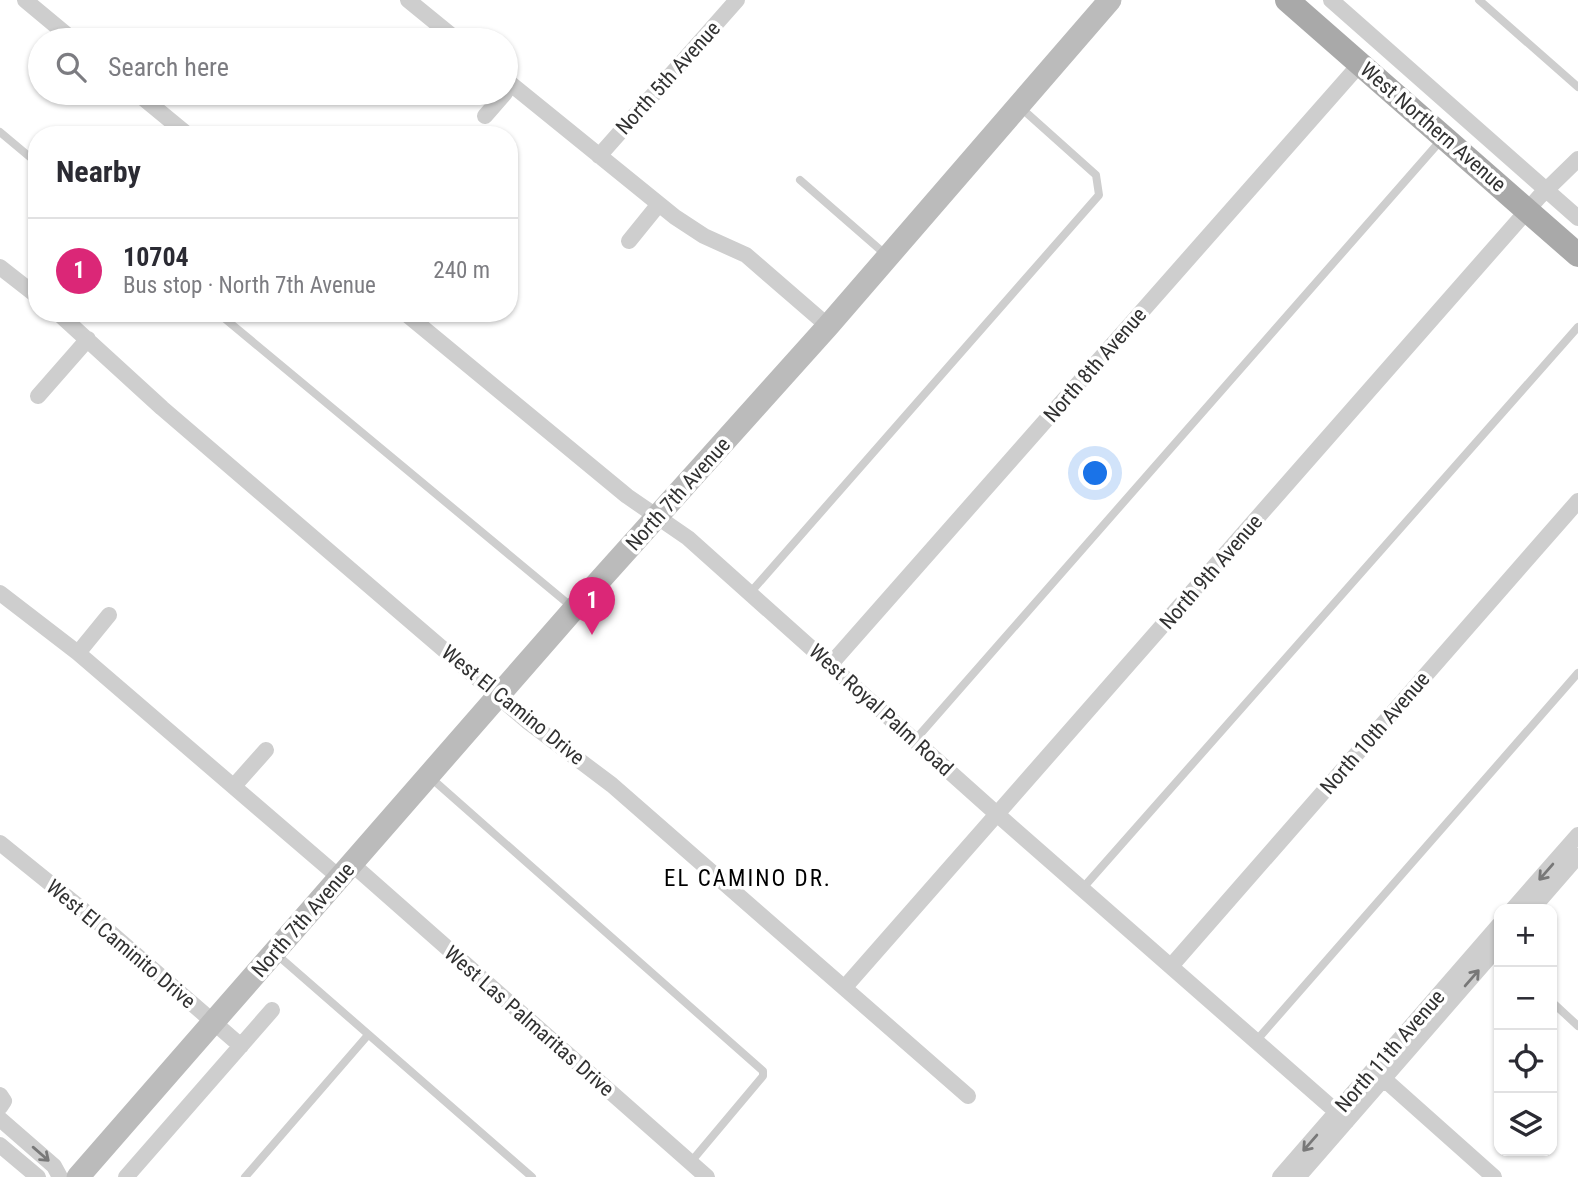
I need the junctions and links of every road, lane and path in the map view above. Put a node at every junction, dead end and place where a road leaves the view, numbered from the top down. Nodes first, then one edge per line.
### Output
1 (24, 0) edge
2 (408, 0) edge
3 (737, 0) edge
4 (1110, 0) edge
5 (1287, 0) edge
6 (1331, 0) edge
7 (1479, 0) edge
8 (58, 28) edge
9 (442, 28) edge
10 (1360, 64) junction
11 (1578, 87) edge
12 (518, 96) edge
13 (152, 105) edge
14 (494, 105) edge
15 (1017, 105) junction
16 (485, 116) dead end
17 (177, 126) edge
18 (0, 132) edge
19 (1444, 137) junction
20 (28, 155) edge
21 (599, 156) junction
22 (1578, 159) edge
23 (800, 180) dead end
24 (1546, 190) junction
25 (659, 204) junction
26 (1528, 210) junction
27 (1578, 218) edge
28 (629, 241) dead end
29 (1578, 255) edge
30 (888, 256) junction
31 (0, 267) edge
32 (28, 289) edge
33 (68, 322) edge
34 (229, 322) edge
35 (416, 322) edge
36 (828, 326) junction
37 (1578, 327) edge
38 (88, 339) junction
39 (38, 396) dead end
40 (1578, 500) edge
41 (658, 516) junction
42 (0, 593) edge
43 (750, 593) junction
44 (574, 609) junction
45 (109, 615) dead end
46 (78, 653) junction
47 (830, 665) junction
48 (1578, 673) edge
49 (499, 696) junction
50 (915, 740) junction
51 (266, 750) dead end
52 (428, 776) junction
53 (234, 786) junction
54 (998, 815) junction
55 (1578, 835) edge
56 (0, 842) edge
57 (1578, 856) edge
58 (346, 871) junction
59 (1082, 889) junction
60 (1517, 904) edge
61 (1536, 904) edge
62 (1494, 931) edge
63 (275, 953) junction
64 (1494, 955) edge
65 (1172, 965) junction
66 (845, 987) junction
67 (1557, 1007) edge
68 (272, 1010) dead end
69 (214, 1023) junction
70 (1578, 1026) edge
71 (368, 1035) junction
72 (1256, 1041) junction
73 (241, 1046) junction
74 (1379, 1074) junction
75 (0, 1095) edge
76 (968, 1096) dead end
77 (0, 1107) edge
78 (1342, 1116) junction
79 (0, 1119) edge
80 (0, 1145) edge
81 (689, 1168) edge
82 (38, 1177) edge
83 (60, 1177) edge
84 (78, 1177) edge
85 (126, 1177) edge
86 (245, 1177) edge
87 (532, 1177) edge
88 (706, 1177) edge
89 (1280, 1177) edge
90 (1298, 1177) edge
91 (1494, 1177) edge

1 - 8 street
2 - 9 street
3 - 21 street, North 5th Avenue
4 - 15 main road, North 7th Avenue
5 - 10 main road, West Northern Avenue
6 - 24 street, West Northern Avenue
7 - 11 lane
10 - 19 main road, West Northern Avenue
10 - 47 street, North 8th Avenue
12 - 21 street
13 - 17 street
14 - 16 street
15 - 30 main road, North 7th Avenue
15 - 43 lane
18 - 20 lane
19 - 26 main road, West Northern Avenue
19 - 50 lane
21 - 25 street
22 - 24 street, North 9th Avenue
23 - 30 lane
24 - 26 street, North 9th Avenue
24 - 27 street, West Northern Avenue
25 - 28 street
25 - 36 street
26 - 29 main road, West Northern Avenue
26 - 54 street, North 9th Avenue
30 - 36 main road, North 7th Avenue
31 - 32 street
33 - 38 street, West El Camino Drive
34 - 44 lane
35 - 41 street, West Royal Palm Road
36 - 41 main road, North 7th Avenue
37 - 59 lane
38 - 39 street
38 - 49 street, West El Camino Drive
40 - 65 street, North 10th Avenue
41 - 43 street, West Royal Palm Road
41 - 44 main road, North 7th Avenue
42 - 46 street, West Las Palmaritas Drive
43 - 47 street, West Royal Palm Road
44 - 49 main road, North 7th Avenue
45 - 46 street
46 - 53 street, West Las Palmaritas Drive
47 - 50 street, West Royal Palm Road
48 - 72 lane
49 - 52 main road, North 7th Avenue
49 - 66 street, West El Camino Drive
50 - 54 street, West Royal Palm Road
51 - 53 street
52 - 58 main road, North 7th Avenue
52 - 81 lane
53 - 58 street, West Las Palmaritas Drive
54 - 59 street, West Royal Palm Road
54 - 66 street, North 9th Avenue
55 -> 60 street
56 - 69 street, West El Caminito Drive
57 - 61 street
58 - 63 main road, North 7th Avenue
58 - 81 street, West Las Palmaritas Drive
59 - 65 street, West Royal Palm Road
62 - 74 street, North 11th Avenue
63 - 69 main road, North 7th Avenue
63 - 71 lane
74 -> 64 street, North 11th Avenue
65 - 72 street, West Royal Palm Road
66 - 76 street, West El Camino Drive
67 - 70 lane
68 - 73 street, North 7th Avenue
69 - 73 street, West El Caminito Drive
69 - 84 main road, North 7th Avenue
71 - 86 lane
71 - 87 lane
72 - 78 street, West Royal Palm Road
73 - 85 street, North 7th Avenue
74 - 78 street, North 11th Avenue
74 - 91 street
75 - 77 street
78 -> 89 street, North 11th Avenue
78 - 90 street, North 11th Avenue
79 -> 83 street
80 - 82 street
81 - 88 street, West Las Palmaritas Drive

